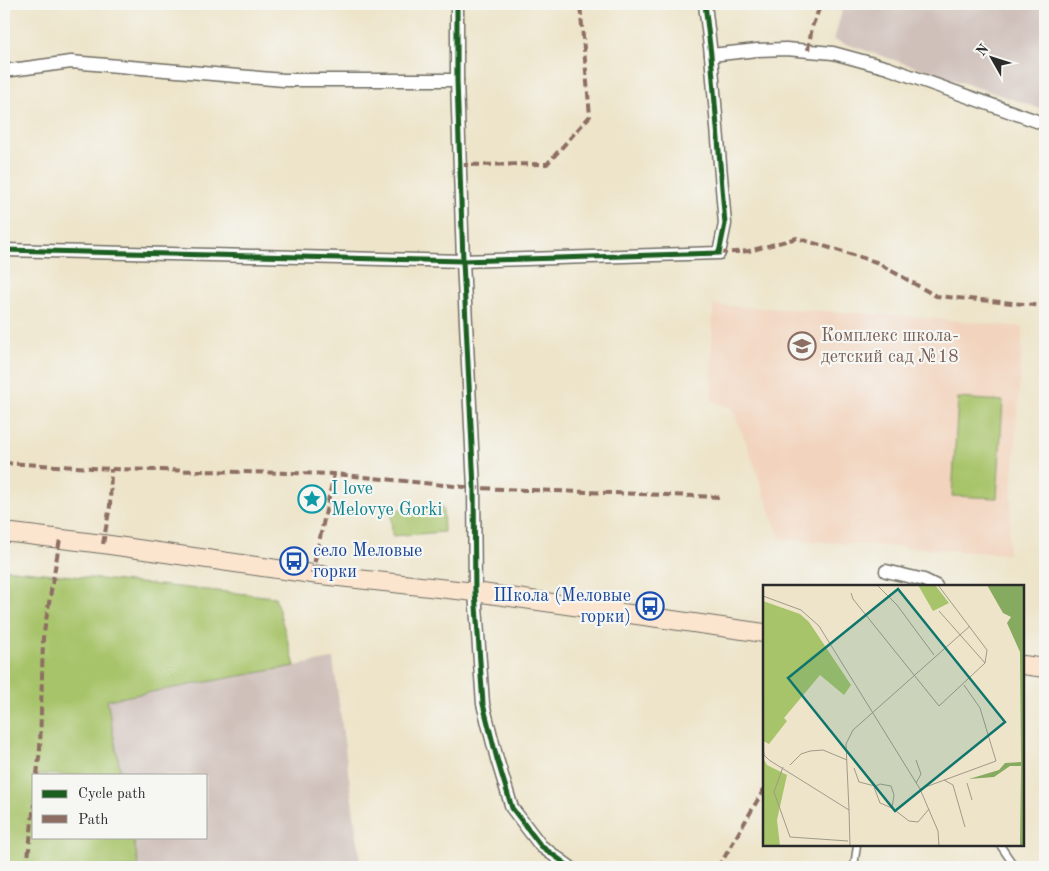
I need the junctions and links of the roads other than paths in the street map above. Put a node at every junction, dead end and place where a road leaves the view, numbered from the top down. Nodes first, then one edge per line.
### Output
1 (457, 4) edge
2 (705, 4) edge
3 (711, 55) junction
4 (4, 70) edge
5 (457, 80) junction
6 (1045, 124) edge
7 (4, 250) edge
8 (463, 261) junction
9 (4, 532) edge
10 (886, 570) dead end
11 (934, 585) edge
12 (476, 592) junction
13 (763, 633) edge
14 (1024, 665) edge
15 (1044, 665) edge
16 (857, 846) edge
17 (1001, 846) edge
18 (570, 867) edge
19 (854, 867) edge
20 (1015, 867) edge

1 - 5 street
2 - 3 street
3 - 6 street
3 - 8 street
4 - 5 street
5 - 8 street
7 - 8 street
8 - 12 street
9 - 12 street
10 - 11 street
12 - 13 street
12 - 18 street
14 - 15 street
16 - 19 lane
17 - 20 lane

